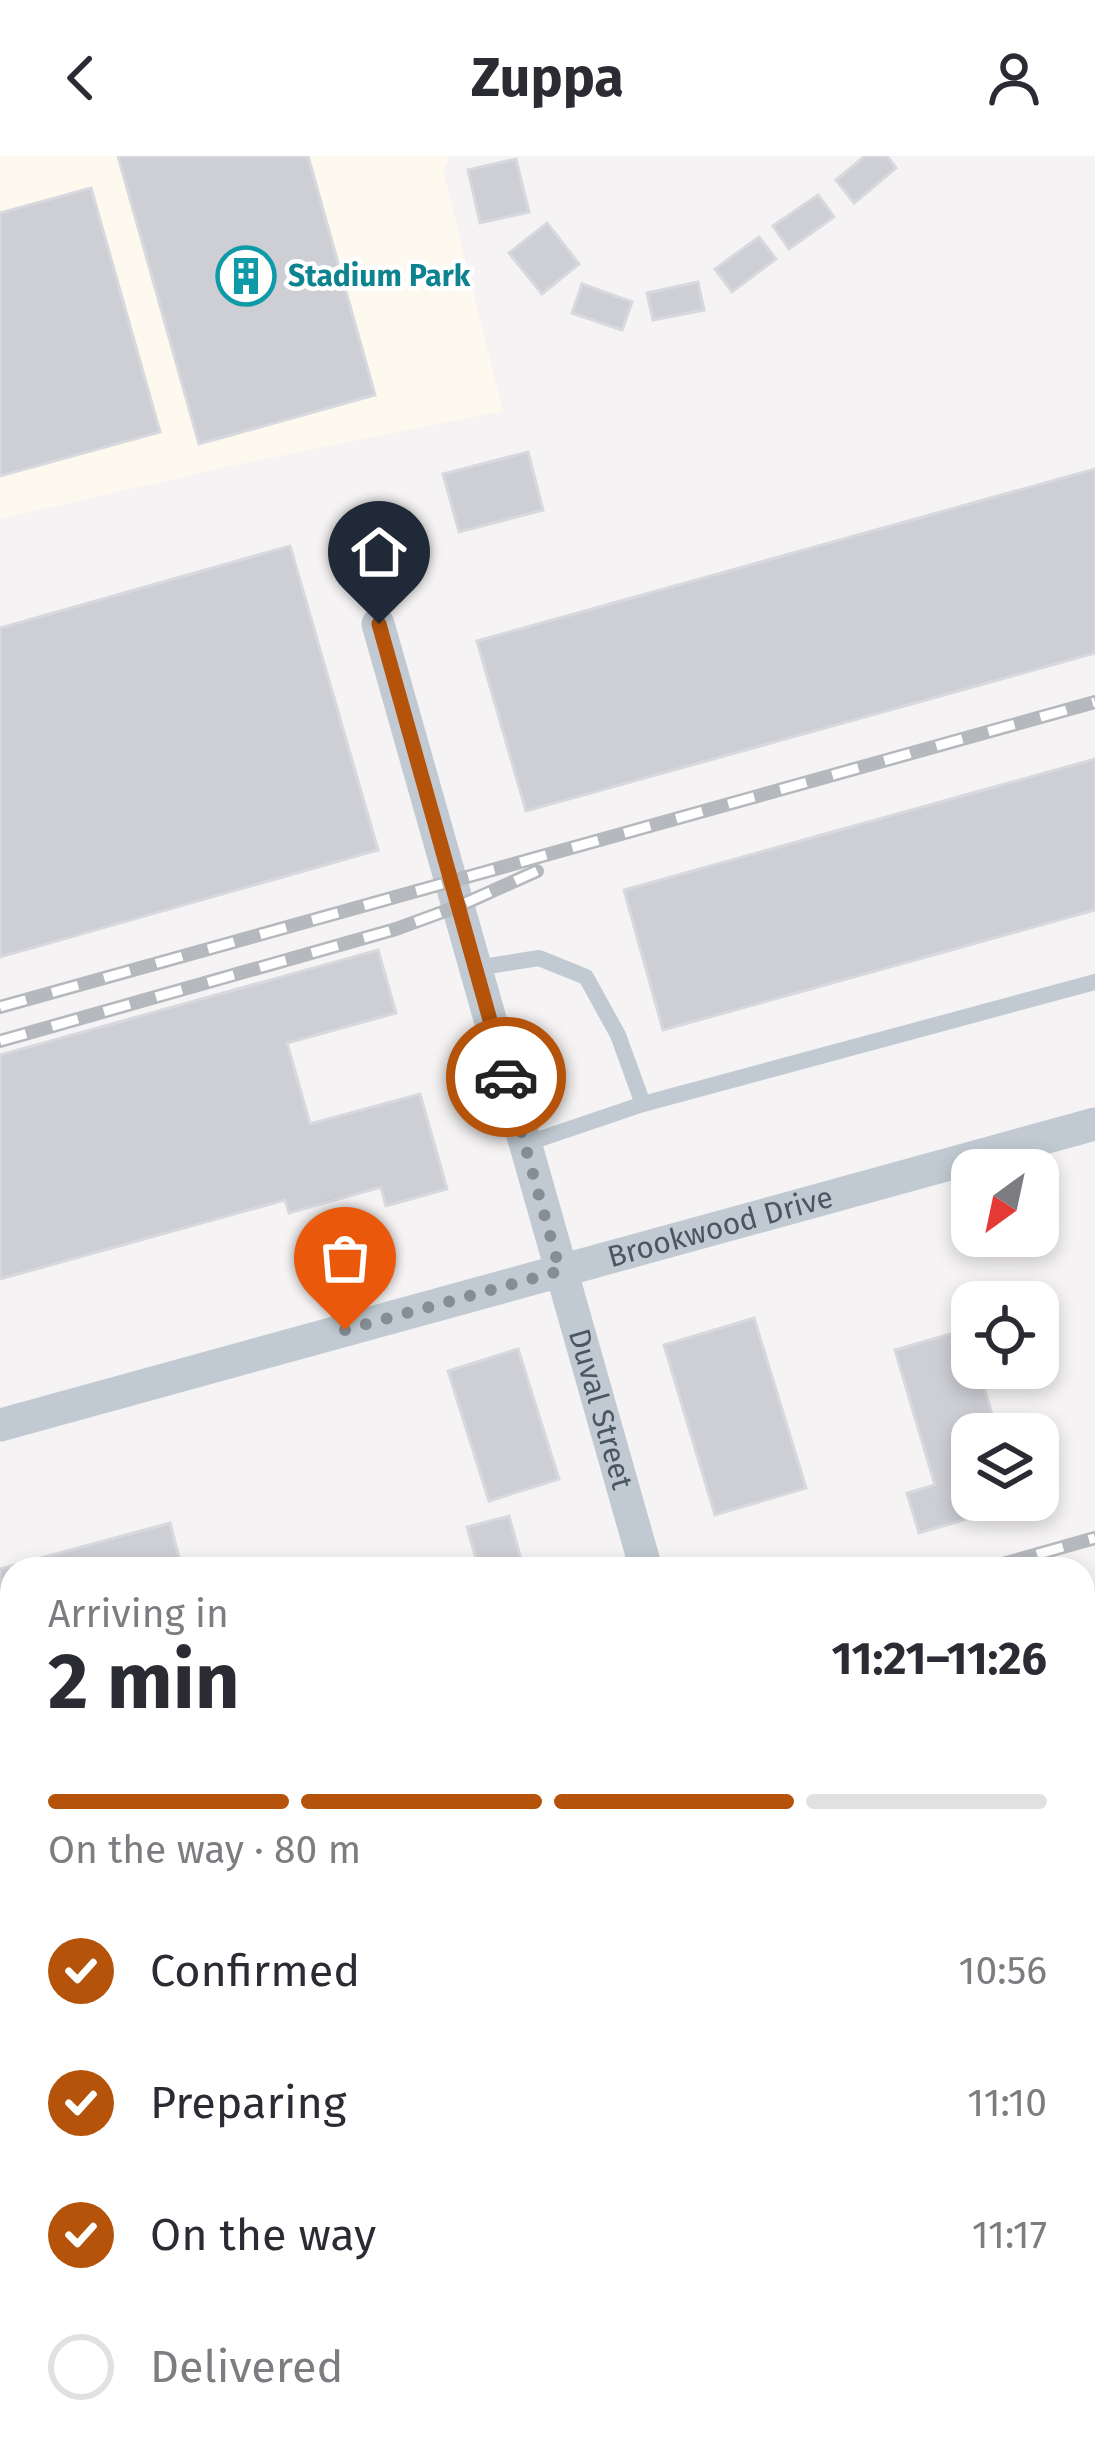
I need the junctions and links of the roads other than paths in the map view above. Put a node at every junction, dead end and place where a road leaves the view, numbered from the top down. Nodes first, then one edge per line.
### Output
1 (379, 624) dead end
2 (476, 968) junction
3 (1095, 982) edge
4 (644, 1104) junction
5 (1095, 1124) edge
6 (525, 1144) junction
7 (560, 1271) junction
8 (0, 1426) edge
9 (643, 1557) edge

1 - 2 street, Duval Street
2 - 4 lane
2 - 6 street, Duval Street
3 - 4 lane
4 - 6 lane
5 - 7 street, Brookwood Drive
6 - 7 street, Duval Street
7 - 8 street, Brookwood Drive
7 - 9 street, Duval Street

